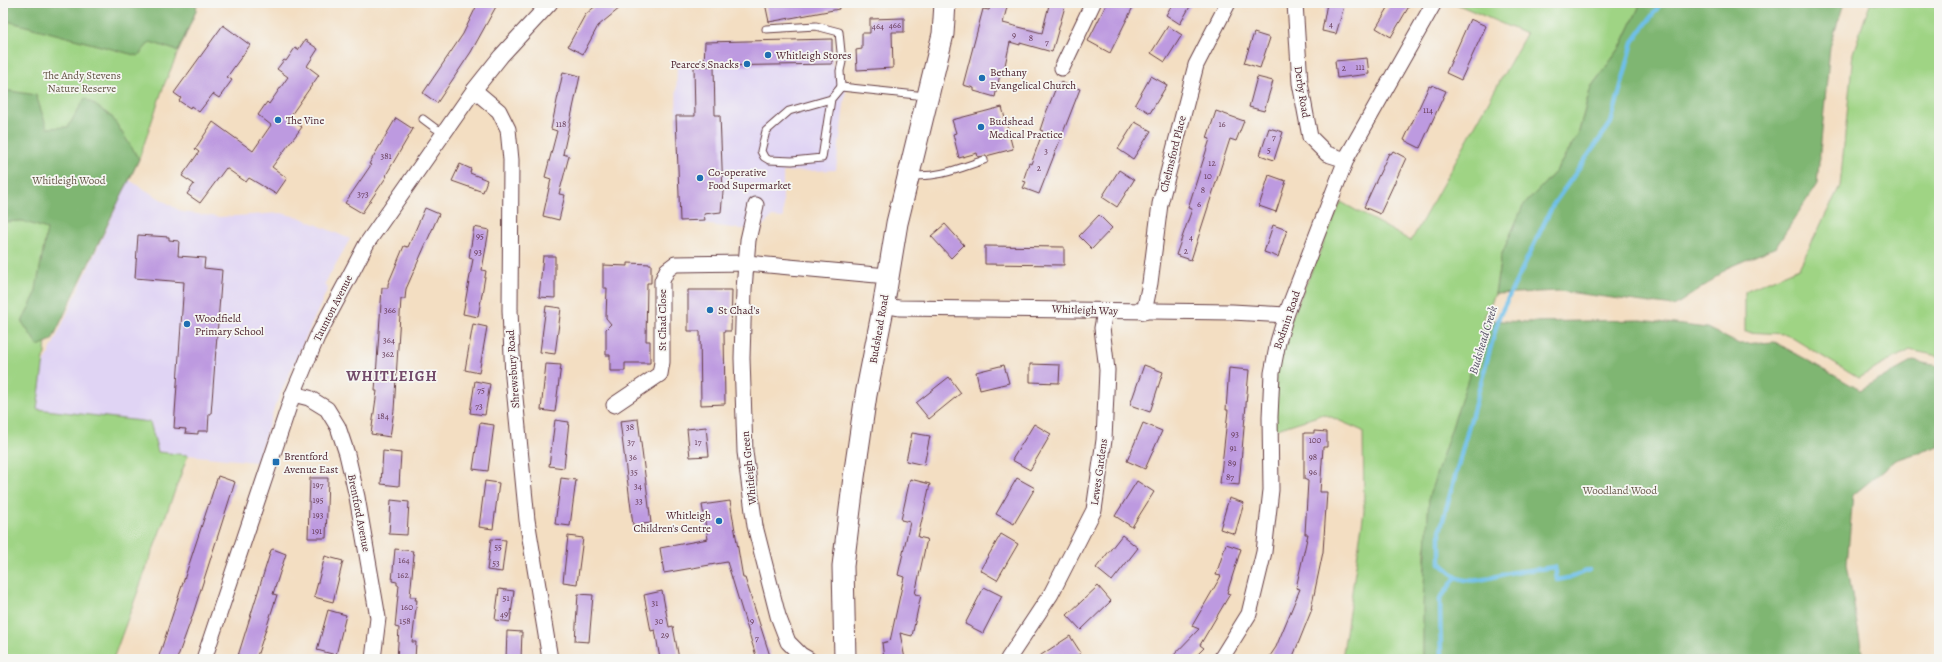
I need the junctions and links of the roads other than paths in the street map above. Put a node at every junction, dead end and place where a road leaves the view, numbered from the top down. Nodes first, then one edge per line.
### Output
1 (550, 3) edge
2 (945, 3) edge
3 (1093, 3) edge
4 (1228, 3) edge
5 (1295, 3) edge
6 (1434, 3) edge
7 (766, 29) dead end
8 (1062, 68) dead end
9 (841, 87) junction
10 (474, 90) junction
11 (927, 96) junction
12 (831, 99) junction
13 (423, 119) dead end
14 (444, 132) junction
15 (984, 160) dead end
16 (1346, 160) junction
17 (908, 175) junction
18 (756, 205) dead end
19 (747, 263) junction
20 (887, 276) junction
21 (883, 305) junction
22 (1105, 311) junction
23 (1144, 312) junction
24 (1286, 315) junction
25 (293, 394) junction
26 (614, 405) dead end
27 (204, 659) edge
28 (373, 659) edge
29 (550, 659) edge
30 (808, 659) edge
31 (845, 659) edge
32 (1008, 659) edge
33 (1221, 659) edge

1 - 10 street, Taunton Avenue
2 - 11 street, Budshead Road
3 - 8 street
4 - 23 street, Chelmsford Place
5 - 16 street, Derby Road
6 - 16 street, Bodmin Road
7 - 9 lane
9 - 11 lane
9 - 12 lane
10 - 14 street, Taunton Avenue
10 - 29 street, Shrewsbury Road
11 - 17 street, Budshead Road
12 - 12 lane
13 - 14 lane
14 - 25 street, Taunton Avenue
15 - 17 lane
16 - 24 street, Bodmin Road
17 - 20 street, Budshead Road
18 - 19 street, Whitleigh Green
19 - 20 street
19 - 26 street, St Chad Close
19 - 30 street, Whitleigh Green
20 - 21 street, Budshead Road
21 - 22 street, Whitleigh Way
21 - 31 street, Budshead Road
22 - 23 street, Whitleigh Way
22 - 32 street, Lewes Gardens
23 - 24 street, Whitleigh Way
24 - 33 street, Bodmin Road
25 - 27 street, Taunton Avenue
25 - 28 street, Brentford Avenue

